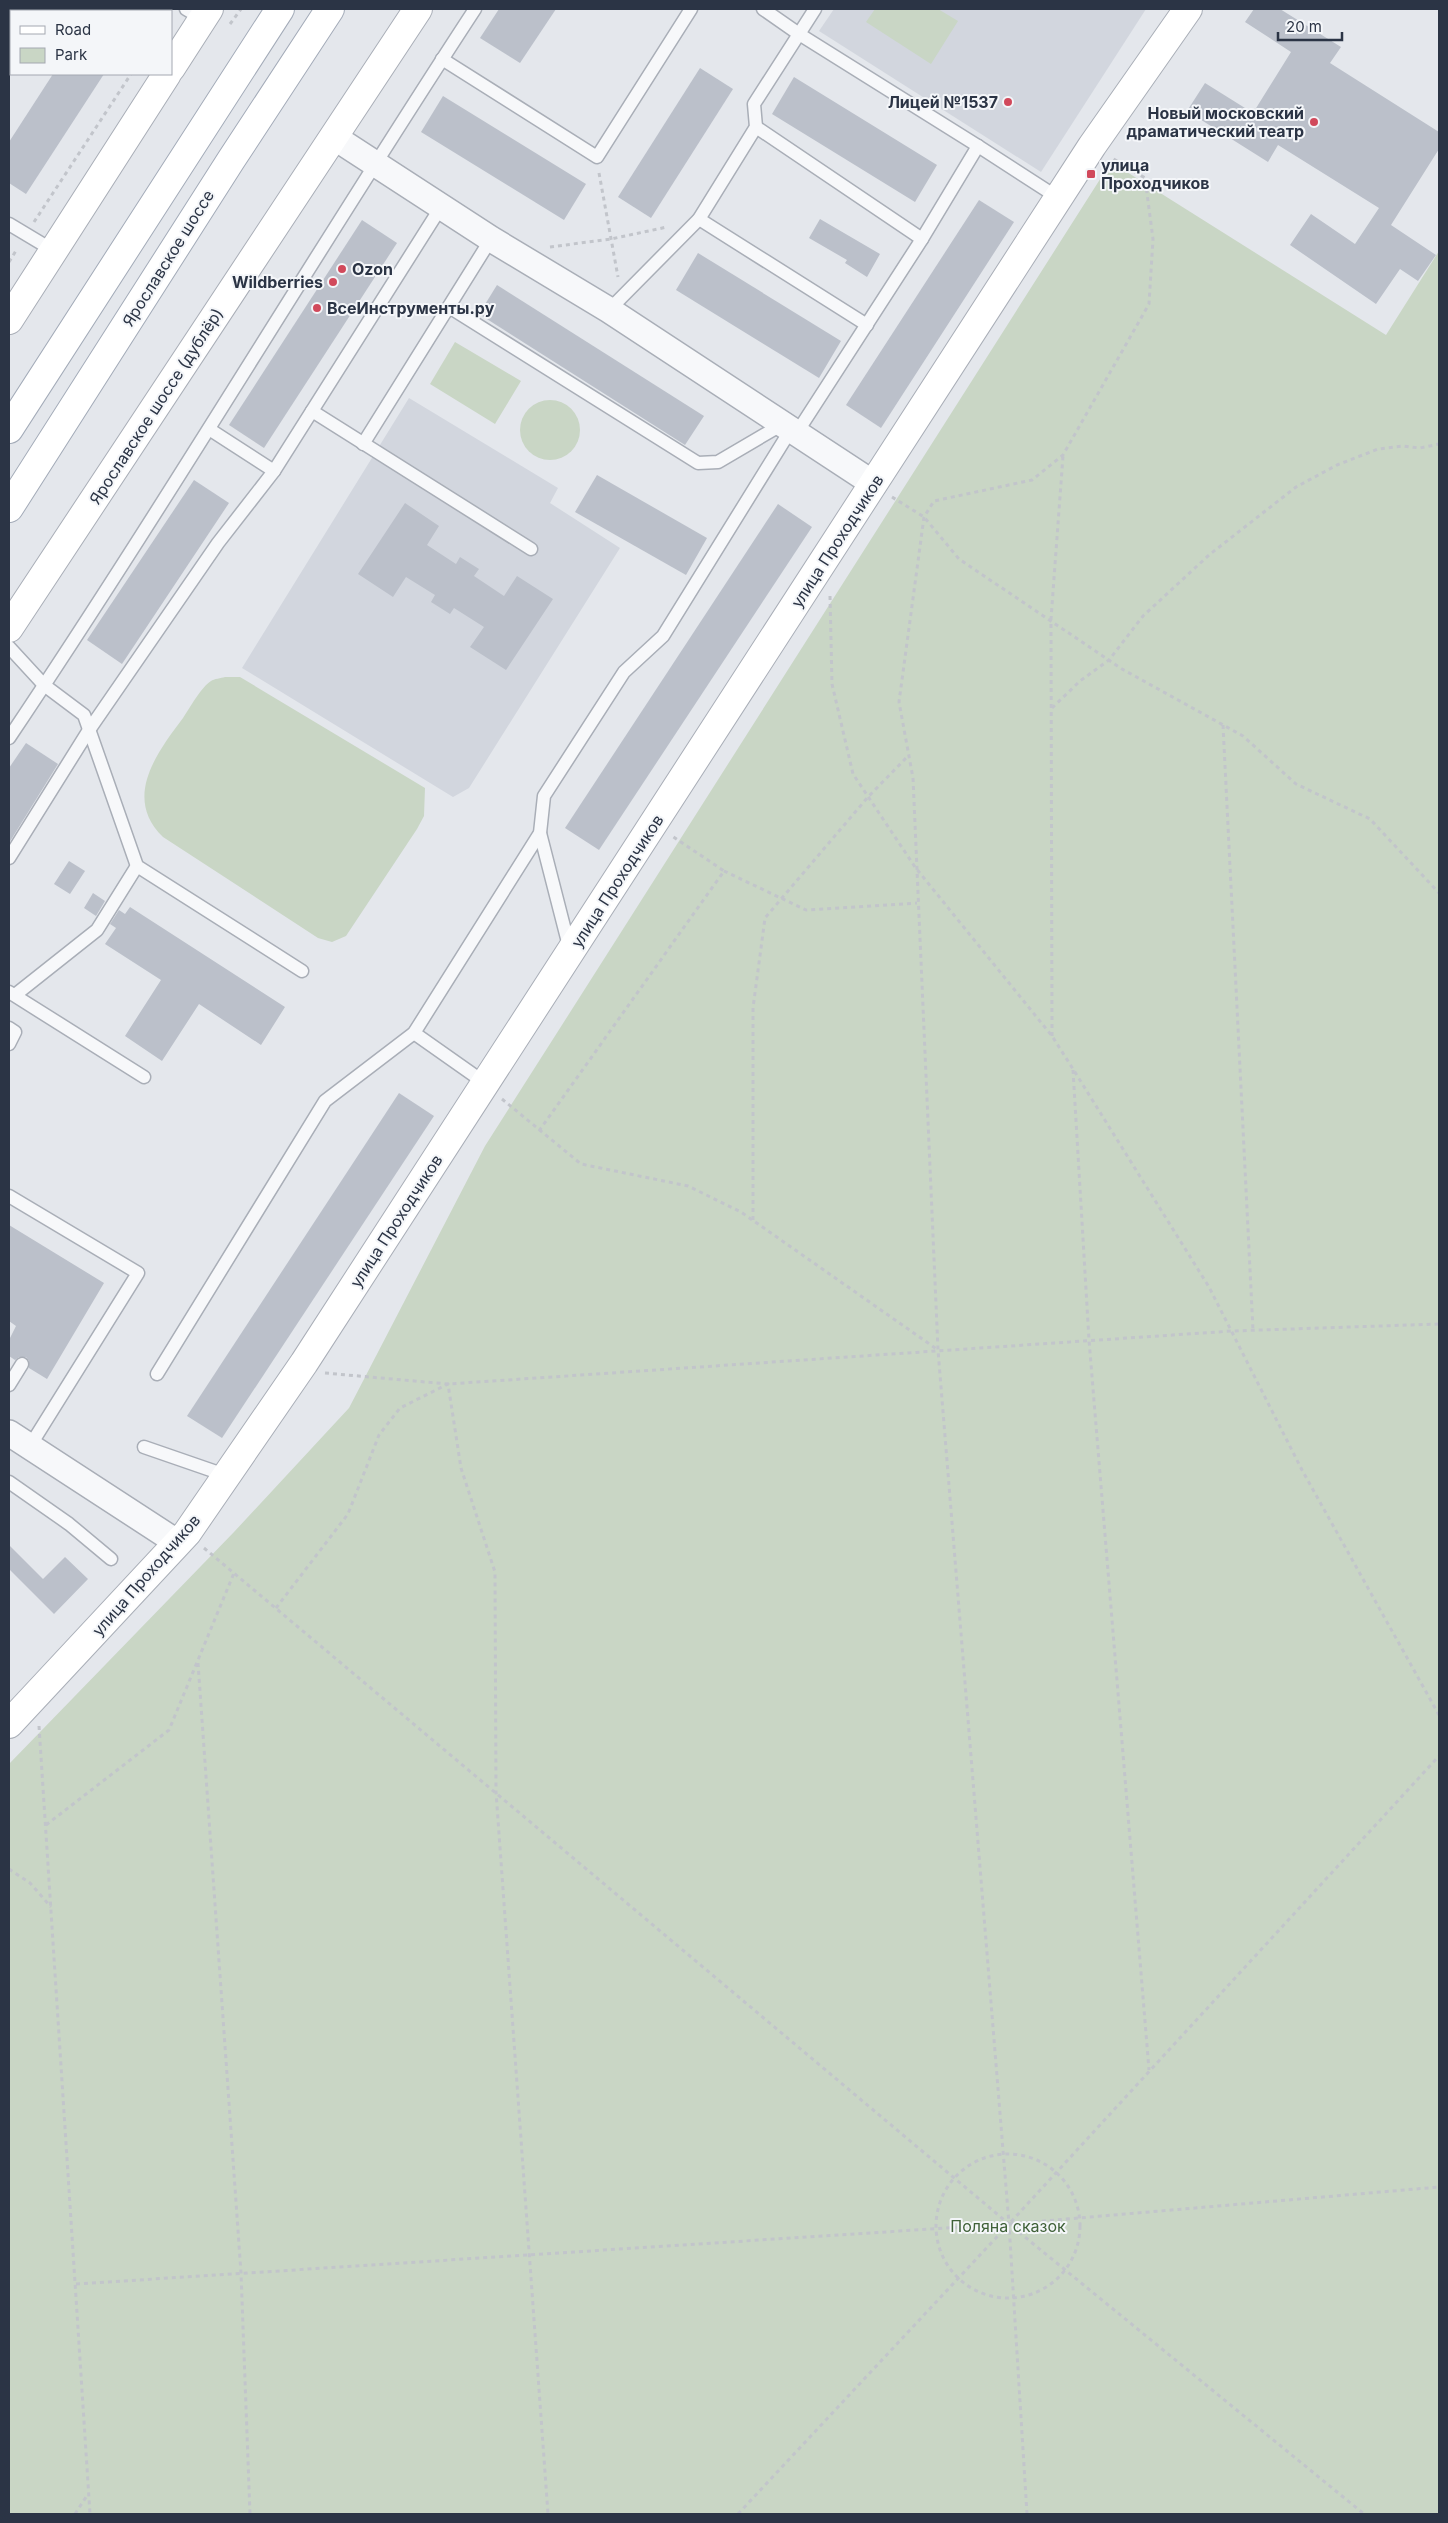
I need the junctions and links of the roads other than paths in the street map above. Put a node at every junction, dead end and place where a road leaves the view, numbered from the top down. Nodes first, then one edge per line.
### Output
1 (280, 9) edge
2 (330, 9) edge
3 (418, 9) edge
4 (475, 9) edge
5 (691, 9) edge
6 (763, 9) edge
7 (815, 9) edge
8 (1188, 9) edge
9 (199, 12) edge
10 (799, 34) junction
11 (442, 59) junction
12 (172, 66) edge
13 (167, 75) edge
14 (756, 127) junction
15 (334, 137) junction
16 (978, 146) junction
17 (374, 164) junction
18 (1060, 199) junction
19 (441, 207) junction
20 (699, 219) junction
21 (9, 224) edge
22 (491, 239) junction
23 (922, 239) junction
24 (54, 251) junction
25 (615, 304) junction
26 (448, 307) junction
27 (9, 320) edge
28 (867, 325) junction
29 (312, 411) junction
30 (9, 429) edge
31 (209, 429) junction
32 (789, 430) junction
33 (363, 444) junction
34 (274, 471) junction
35 (881, 490) junction
36 (9, 508) edge
37 (531, 549) dead end
38 (9, 628) edge
39 (9, 647) edge
40 (44, 685) junction
41 (89, 730) junction
42 (9, 738) edge
43 (540, 834) junction
44 (9, 858) edge
45 (137, 866) junction
46 (571, 951) junction
47 (302, 971) dead end
48 (12, 993) edge
49 (9, 1028) edge
50 (414, 1034) junction
51 (9, 1044) edge
52 (144, 1078) dead end
53 (485, 1083) junction
54 (9, 1196) edge
55 (22, 1364) dead end
56 (157, 1374) dead end
57 (9, 1385) edge
58 (9, 1433) edge
59 (30, 1446) junction
60 (144, 1447) dead end
61 (228, 1476) junction
62 (9, 1482) edge
63 (183, 1538) junction
64 (110, 1559) dead end
65 (9, 1724) edge

1 - 30 street
2 - 36 street, Ярославское шоссе
3 - 15 street, Ярославское шоссе (дублёр)
4 - 11 lane
5 - 11 lane
6 - 10 lane
7 - 10 lane
8 - 18 street, улица Проходчиков
9 - 12 street
10 - 14 lane
10 - 16 lane
11 - 17 lane
13 - 24 street
14 - 20 lane
14 - 23 lane
15 - 17 street
15 - 38 street, Ярославское шоссе (дублёр)
16 - 18 lane
16 - 23 lane
17 - 19 street
17 - 31 lane
18 - 35 street, улица Проходчиков
19 - 22 street
19 - 29 lane
20 - 25 lane
20 - 28 lane
21 - 24 lane
22 - 25 street
22 - 26 lane
23 - 28 lane
24 - 27 street
25 - 32 street
26 - 32 lane
26 - 33 lane
28 - 32 lane
29 - 33 lane
29 - 34 lane
31 - 34 lane
31 - 40 lane
32 - 35 street
32 - 43 lane
33 - 37 lane
34 - 41 lane
35 - 46 street, улица Проходчиков
39 - 40 lane
40 - 41 lane
40 - 42 lane
41 - 44 lane
41 - 45 lane
43 - 46 lane
43 - 50 lane
45 - 47 lane
45 - 48 lane
46 - 53 street, улица Проходчиков
48 - 52 lane
49 - 51 lane
50 - 53 lane
50 - 56 lane
53 - 61 street, улица Проходчиков
54 - 59 lane
55 - 57 lane
58 - 59 street
59 - 63 street
60 - 61 lane
61 - 63 street, улица Проходчиков
62 - 64 lane
63 - 65 street, улица Проходчиков

